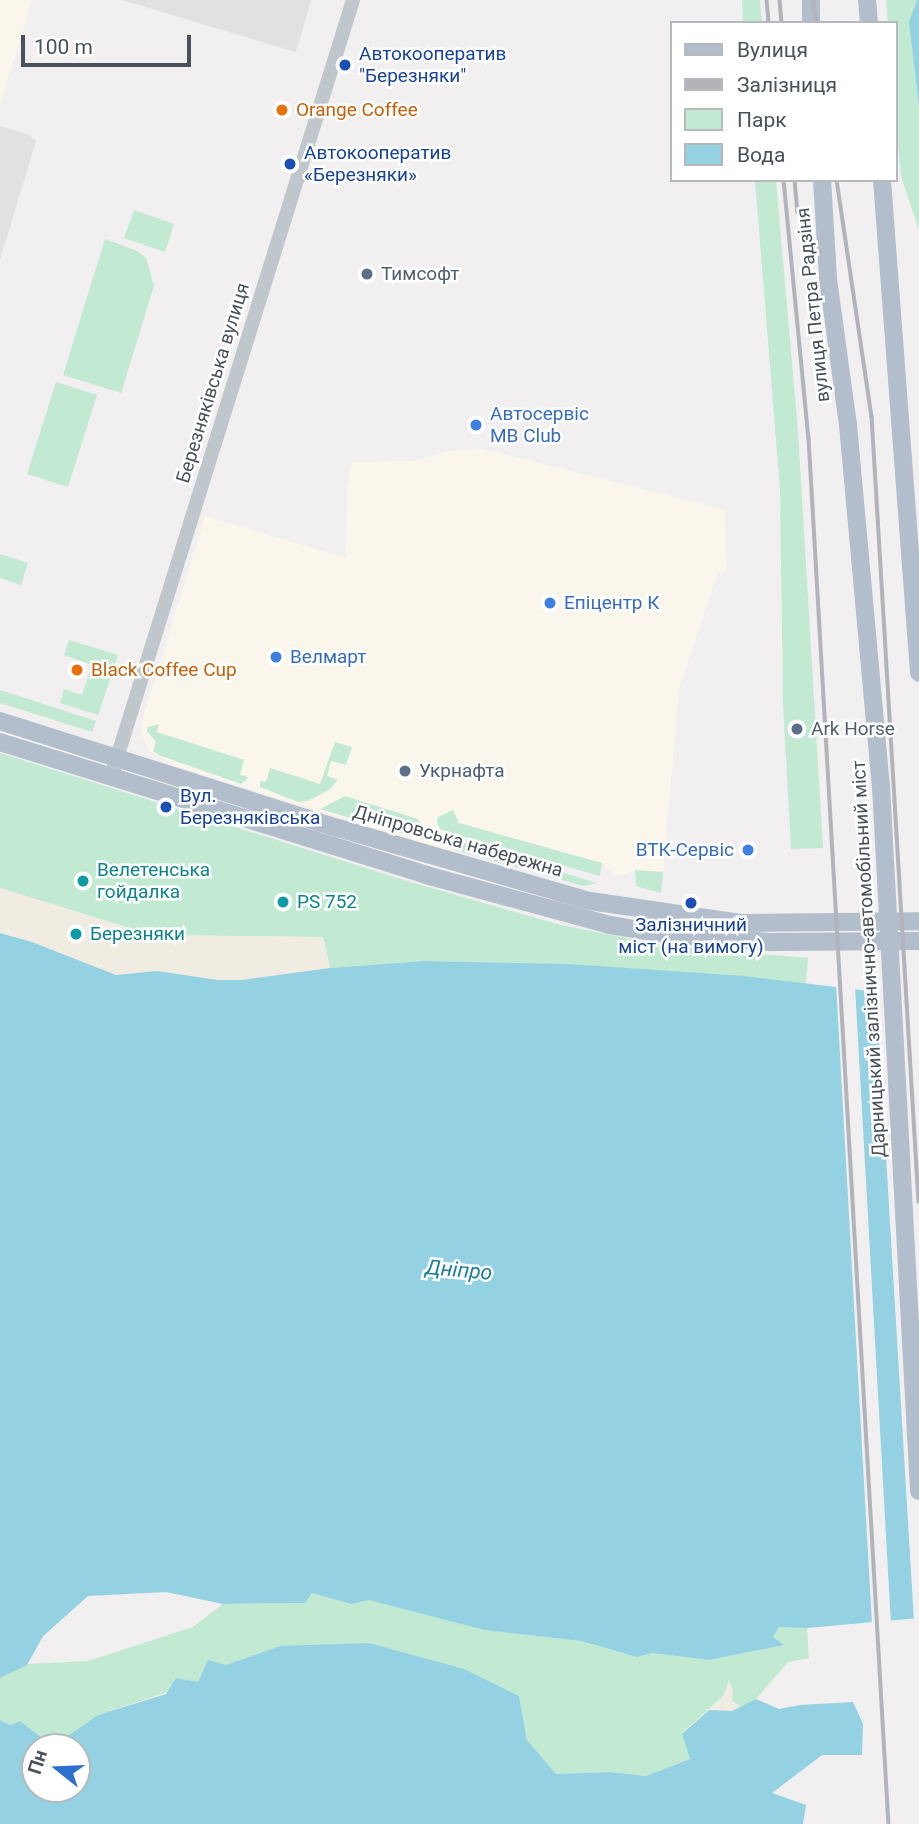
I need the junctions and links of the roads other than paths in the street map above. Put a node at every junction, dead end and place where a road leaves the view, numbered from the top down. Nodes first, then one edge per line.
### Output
1 (353, 0) edge
2 (811, 0) edge
3 (867, 0) edge
4 (811, 21) edge
5 (869, 21) edge
6 (821, 182) edge
7 (882, 182) edge
8 (848, 425) joint
9 (919, 673) edge
10 (0, 721) edge
11 (0, 742) edge
12 (117, 758) junction
13 (111, 778) junction
14 (919, 921) edge
15 (919, 941) edge
16 (919, 1491) edge

1 - 12 street, Березняківська вулиця
2 - 4 main road
3 - 5 main road
6 - 8 main road, вулиця Петра Радзіня
7 - 9 main road
8 - 16 main road, Дарницький залізнично-автомобільний міст, bridge
10 - 12 main road, Дніпровська набережна
11 - 13 main road, Дніпровська набережна
12 - 13 street, Березняківська вулиця
12 - 14 main road, Дніпровська набережна
13 - 15 main road, Дніпровська набережна

